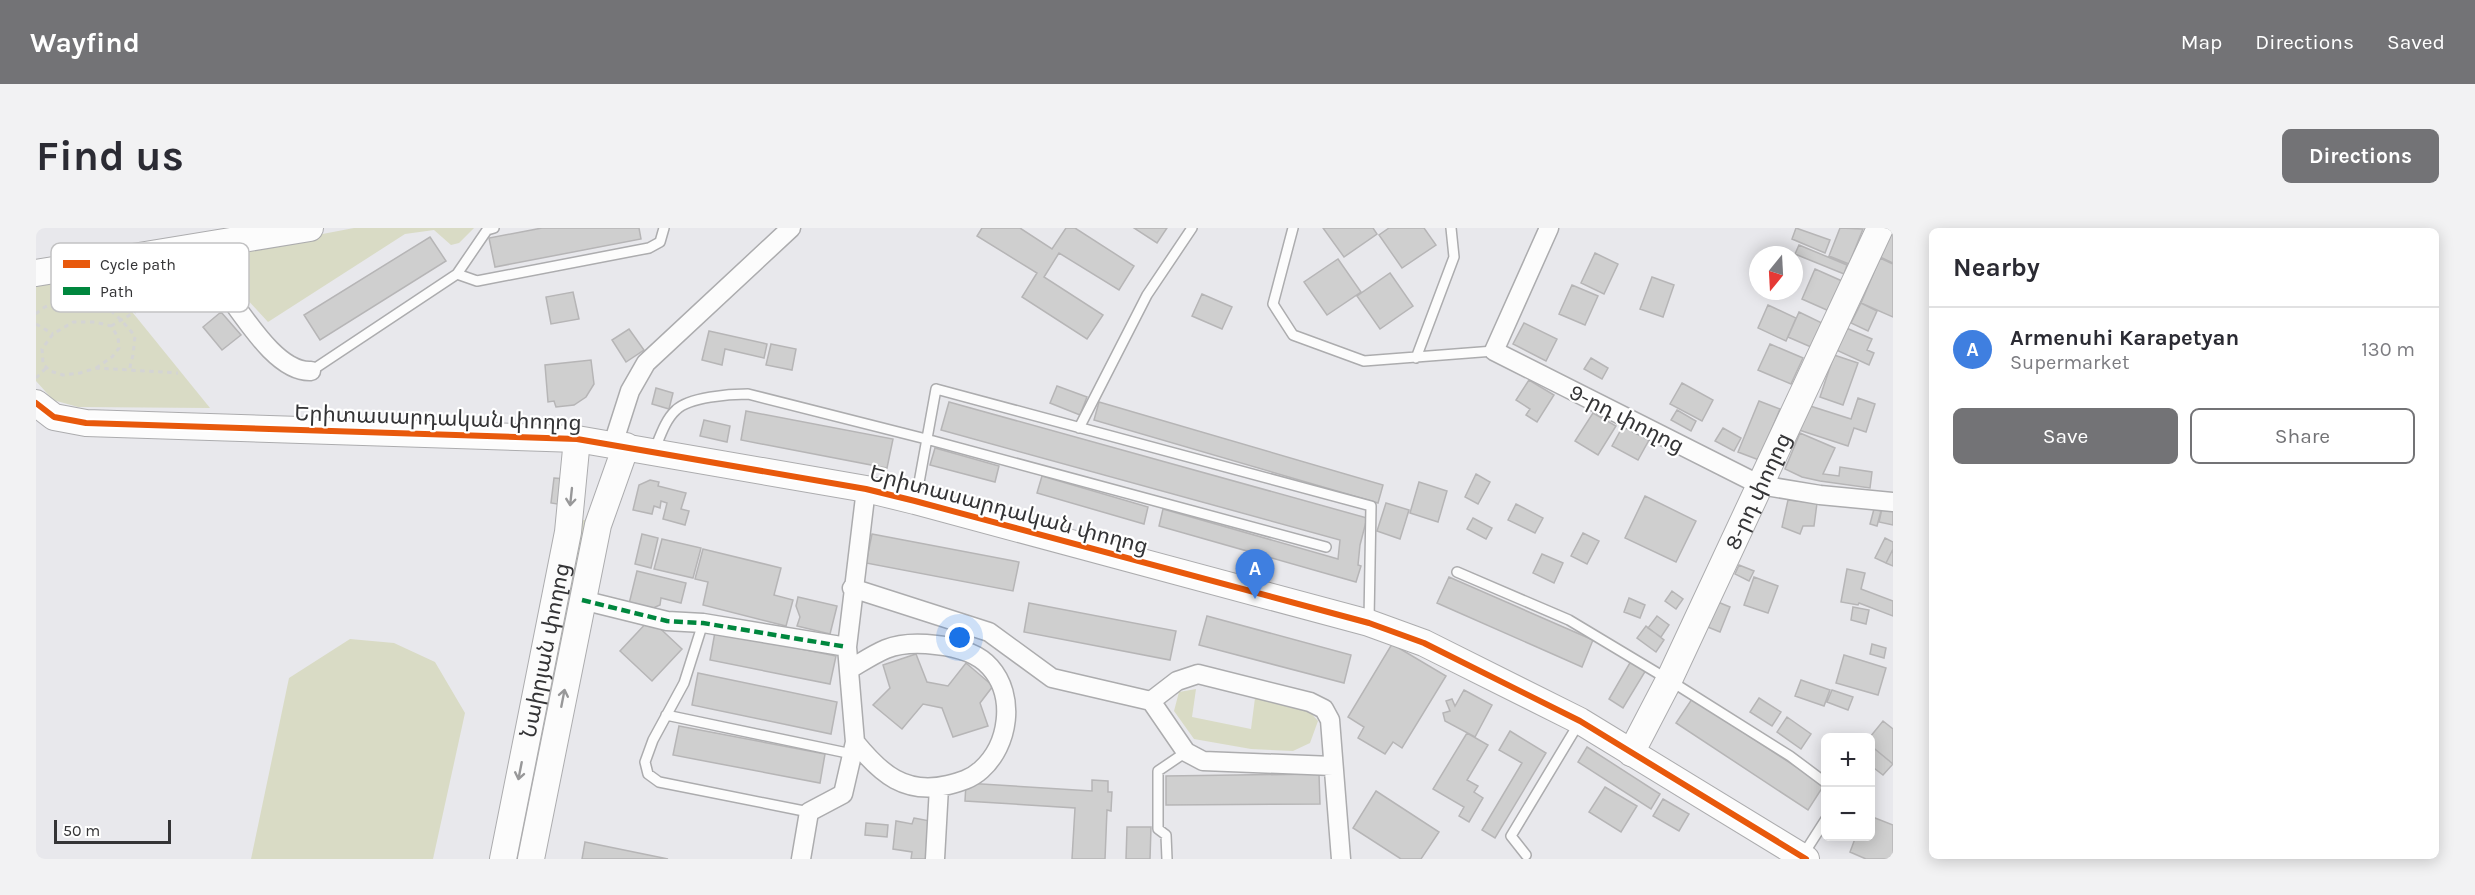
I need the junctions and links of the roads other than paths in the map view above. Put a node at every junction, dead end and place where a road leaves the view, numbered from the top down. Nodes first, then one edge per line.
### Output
1 (310, 228) edge
2 (494, 228) edge
3 (664, 228) edge
4 (791, 228) edge
5 (1192, 228) edge
6 (1293, 228) edge
7 (1451, 228) edge
8 (1548, 228) edge
9 (1880, 228) edge
10 (223, 243) edge
11 (51, 271) edge
12 (36, 273) edge
13 (457, 274) junction
14 (241, 312) edge
15 (1494, 351) junction
16 (1416, 358) junction
17 (311, 371) joint
18 (36, 403) edge
19 (1079, 428) junction
20 (577, 438) junction
21 (926, 439) junction
22 (619, 445) junction
23 (654, 451) junction
24 (1760, 485) junction
25 (866, 489) junction
26 (915, 501) junction
27 (1893, 502) edge
28 (1326, 547) dead end
29 (1457, 572) dead end
30 (852, 588) junction
31 (582, 600) junction
32 (703, 623) junction
33 (1369, 623) junction
34 (847, 647) junction
35 (850, 669) junction
36 (1669, 680) junction
37 (1151, 701) junction
38 (666, 715) junction
39 (1580, 720) junction
40 (854, 748) junction
41 (1186, 752) junction
42 (1631, 753) junction
43 (1333, 766) junction
44 (1821, 779) edge
45 (939, 787) junction
46 (809, 812) junction
47 (1821, 828) edge
48 (1526, 855) dead end
49 (1804, 858) edge
50 (503, 859) edge
51 (531, 859) edge
52 (801, 859) edge
53 (935, 859) edge
54 (1167, 859) edge
55 (1341, 859) edge

1 - 10 street
2 - 13 lane
3 - 13 lane
4 - 22 street
5 - 19 lane
6 - 16 lane
7 - 16 lane
8 - 15 street
9 - 24 street, 8-րդ փողոց
11 - 12 street
13 - 17 lane
14 - 17 street
15 - 16 lane
15 - 24 street, 9-րդ փողոց
18 - 20 street, Երիտասարդական փողոց
19 - 21 lane
19 - 33 lane
20 - 22 street, Երիտասարդական փողոց
20 -> 50 street, Նաիրյան փողոց
21 - 23 lane
21 - 26 lane
21 - 28 lane
22 - 23 street, Երիտասարդական փողոց
22 - 31 street, Նաիրյան փողոց
23 - 25 street, Երիտասարդական փողոց
24 - 27 street, 9-րդ փողոց
24 - 36 street, 8-րդ փողոց
25 - 26 street, Երիտասարդական փողոց
25 - 30 street
26 - 33 street, Երիտասարդական փողոց
29 - 36 lane
30 - 34 street
30 - 37 street
31 - 32 street
51 -> 31 street, Նաիրյան փողոց
32 - 34 street
32 - 38 lane
33 - 39 street, Երիտասարդական փողոց
34 - 35 street
35 - 40 street
35 - 45 street
36 - 42 street, 8-րդ փողոց
36 - 44 lane
37 - 41 street
37 - 43 street
38 - 40 lane
38 - 46 lane
39 - 42 street, Երիտասարդական փողոց
39 - 48 lane
40 - 45 street
40 - 46 street
41 - 43 street
41 - 54 lane
42 - 49 street, Երիտասարդական փողոց
43 - 55 street
45 - 53 street
46 - 52 street
47 - 49 lane

